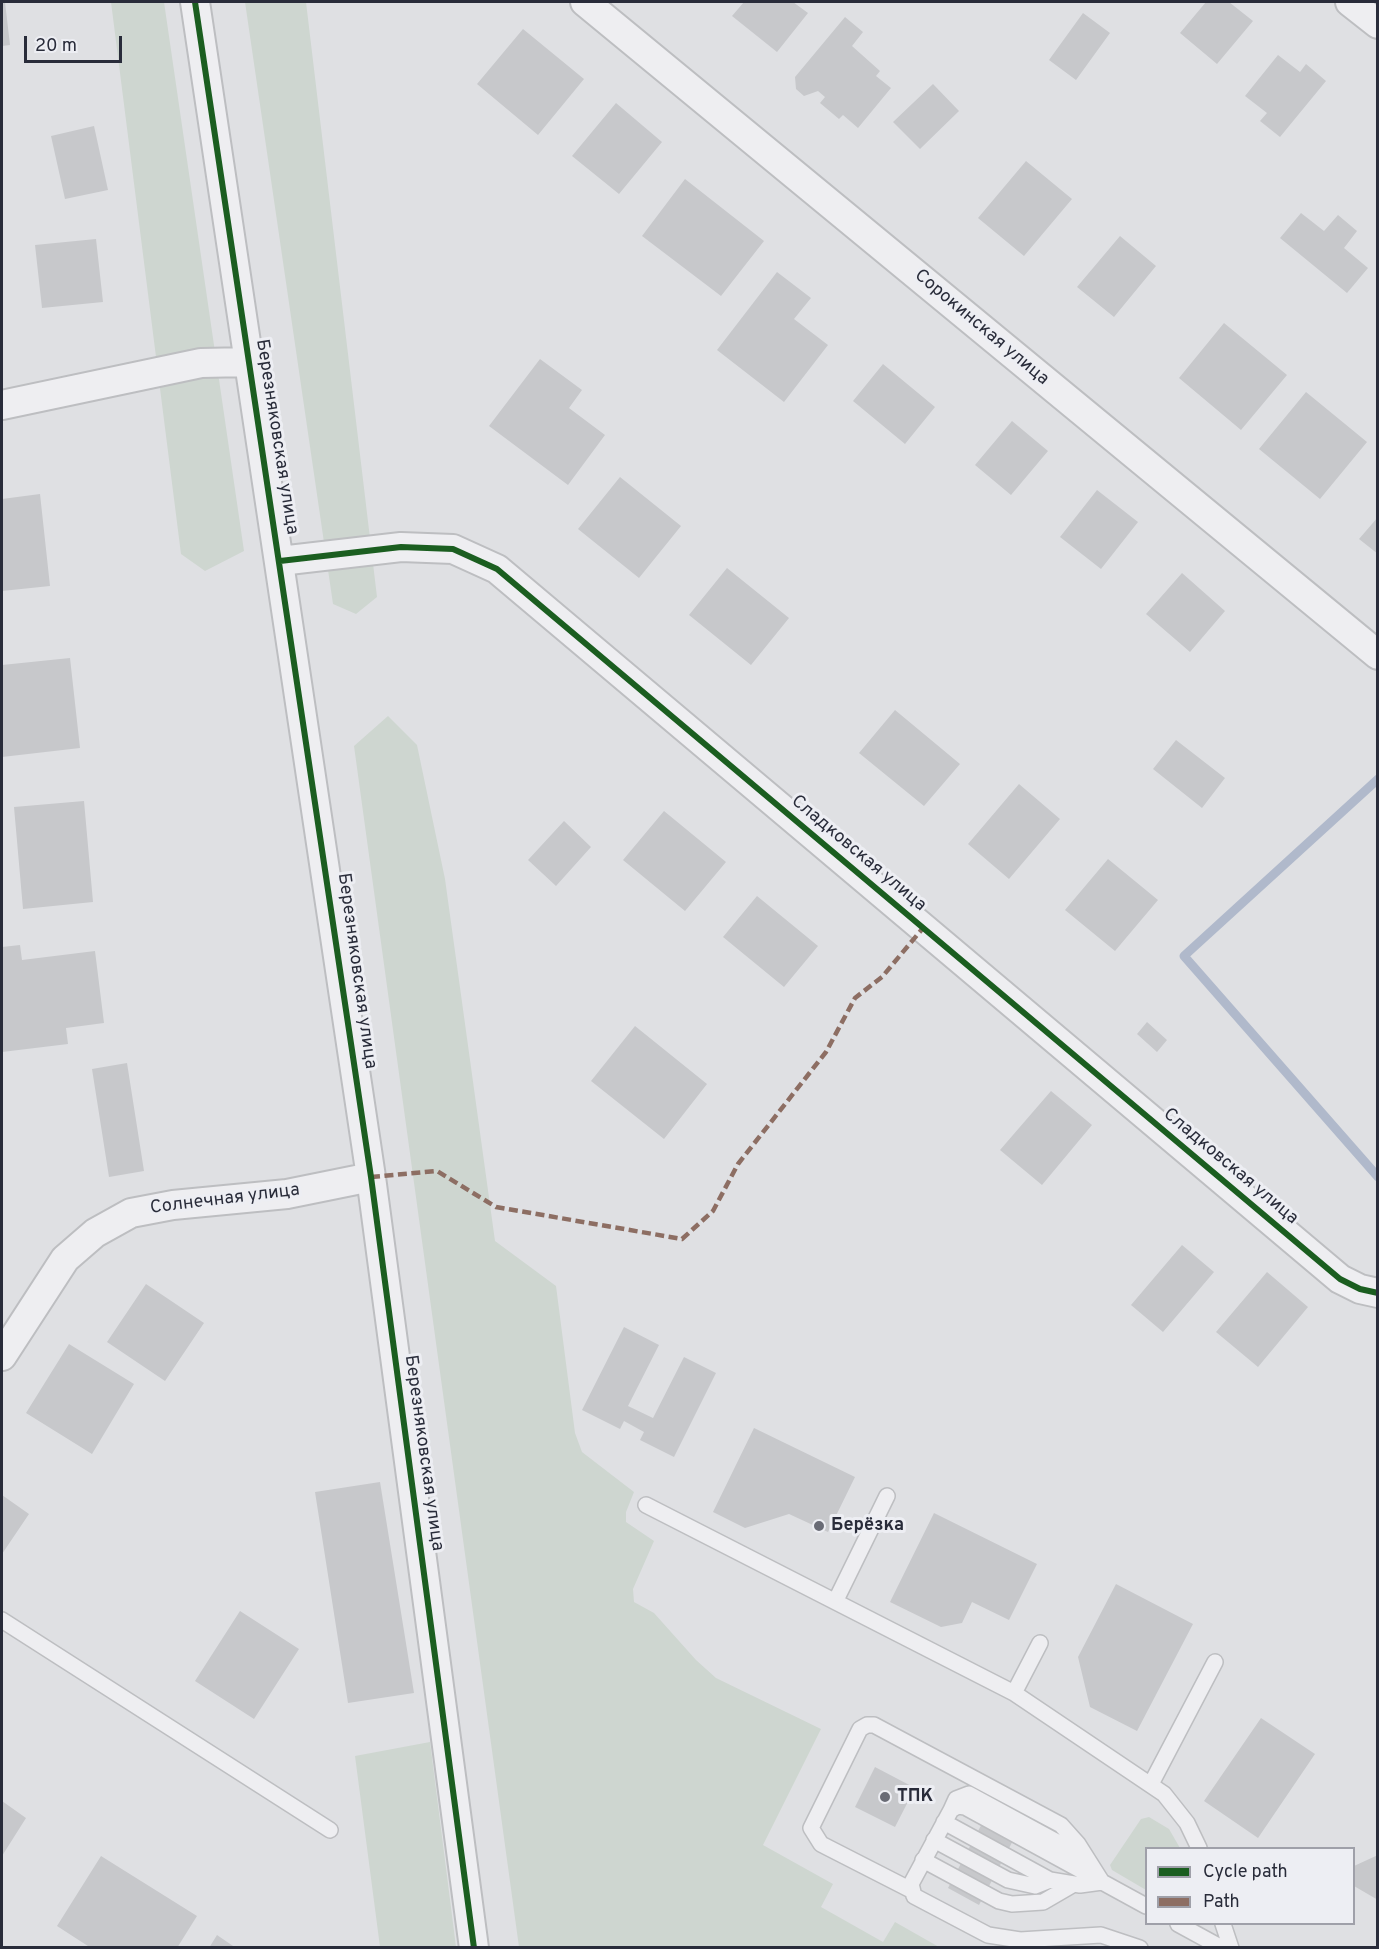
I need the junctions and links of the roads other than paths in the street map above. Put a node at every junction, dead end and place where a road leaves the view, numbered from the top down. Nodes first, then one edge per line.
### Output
1 (195, 2) edge
2 (585, 2) edge
3 (1350, 2) edge
4 (1377, 24) edge
5 (249, 362) junction
6 (2, 405) edge
7 (280, 561) junction
8 (1377, 655) edge
9 (371, 1178) junction
10 (1377, 1293) edge
11 (2, 1356) edge
12 (887, 1496) dead end
13 (646, 1505) dead end
14 (836, 1600) junction
15 (2, 1620) edge
16 (1040, 1643) dead end
17 (1215, 1662) dead end
18 (1014, 1693) junction
19 (1151, 1784) junction
20 (947, 1816) junction
21 (330, 1830) dead end
22 (934, 1840) junction
23 (1198, 1847) edge
24 (923, 1860) junction
25 (1050, 1880) junction
26 (1102, 1882) junction
27 (1074, 1884) junction
28 (911, 1890) junction
29 (1145, 1905) edge
30 (1182, 1925) edge
31 (1224, 1925) edge
32 (474, 1947) edge
33 (1140, 1947) edge
34 (1222, 1947) edge
35 (1231, 1947) edge

1 - 5 street, Березняковская улица
2 - 8 street, Сорокинская улица
3 - 4 street
5 - 6 street
5 - 7 street, Березняковская улица
7 - 9 street, Березняковская улица
7 - 10 street, Сладковская улица
9 - 11 street, Солнечная улица
9 - 32 street, Березняковская улица
12 - 14 lane
13 - 14 lane
14 - 18 lane
15 - 21 lane
16 - 18 lane
17 - 19 lane
18 - 19 lane
19 - 23 lane
20 - 22 lane
20 - 25 lane
20 - 26 lane
22 - 24 lane
22 - 25 lane
24 - 27 lane
24 - 28 lane
25 - 27 lane
26 - 27 lane
26 - 28 lane
26 - 29 lane
28 - 33 lane
30 - 34 lane
31 - 35 lane

